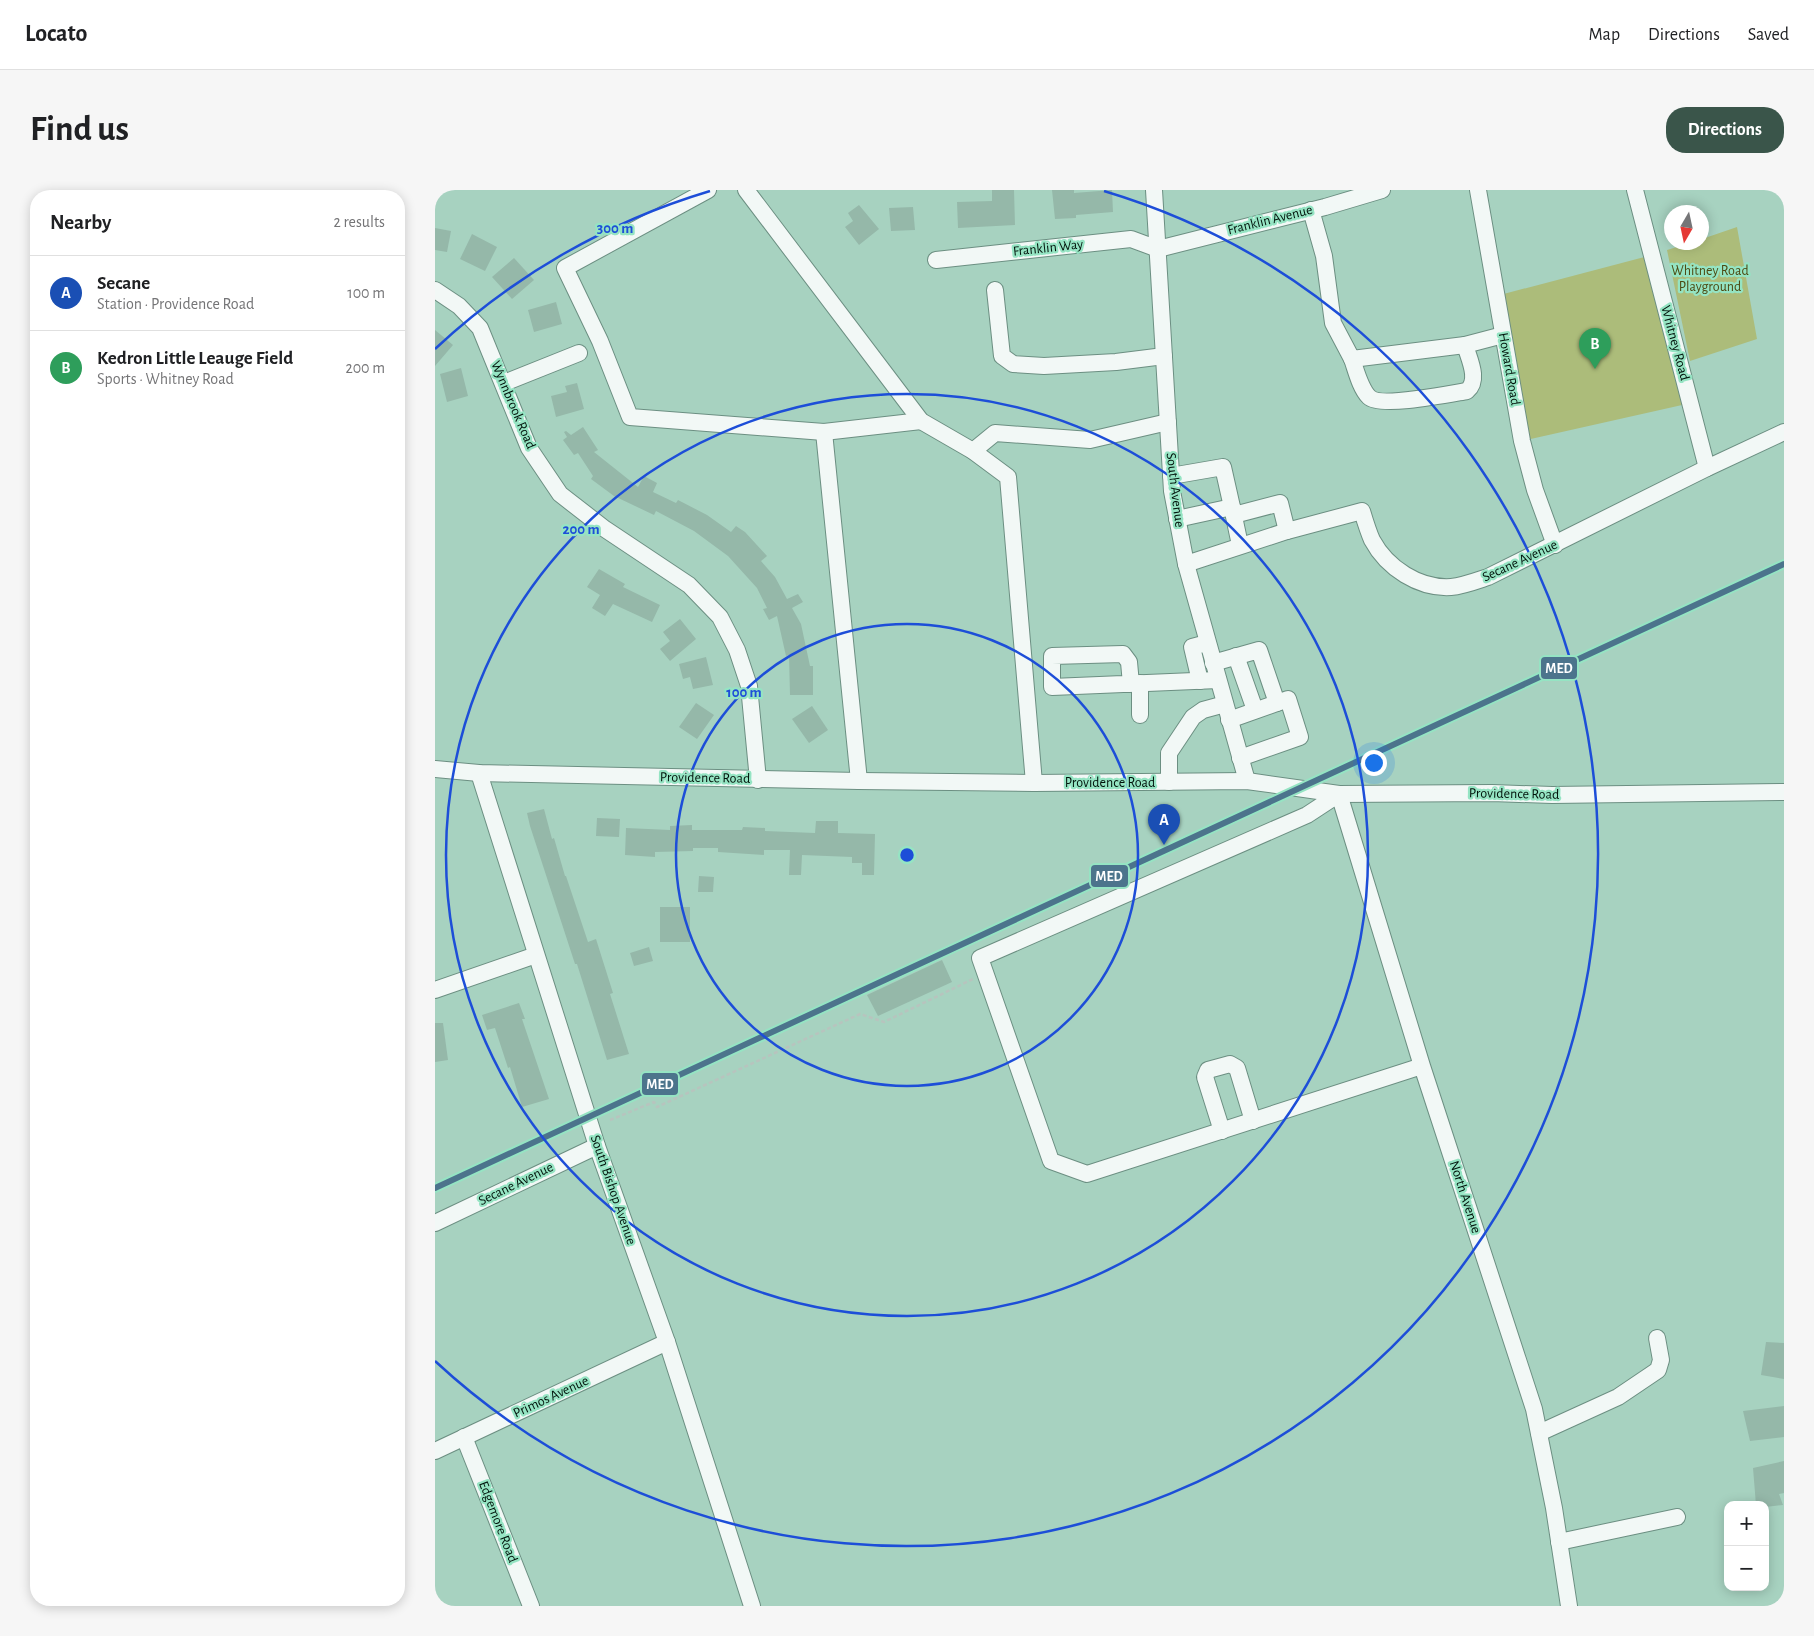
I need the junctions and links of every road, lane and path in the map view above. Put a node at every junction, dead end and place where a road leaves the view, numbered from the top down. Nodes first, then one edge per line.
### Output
1 (708, 190) edge
2 (746, 190) edge
3 (1154, 190) edge
4 (1382, 190) edge
5 (1478, 190) edge
6 (1635, 190) edge
7 (1311, 210) junction
8 (1158, 249) junction
9 (936, 260) dead end
10 (435, 290) edge
11 (995, 290) dead end
12 (1503, 335) junction
13 (1465, 345) junction
14 (579, 353) dead end
15 (1164, 356) junction
16 (1352, 359) junction
17 (504, 383) junction
18 (921, 421) junction
19 (1168, 422) junction
20 (824, 432) junction
21 (1784, 432) edge
22 (973, 451) junction
23 (1707, 468) junction
24 (1171, 476) junction
25 (1233, 511) junction
26 (1177, 519) junction
27 (1287, 531) junction
28 (1240, 545) junction
29 (1555, 545) junction
30 (1186, 564) junction
31 (1207, 643) junction
32 (1236, 656) junction
33 (1213, 663) junction
34 (1218, 680) junction
35 (1200, 681) junction
36 (1136, 684) junction
37 (1277, 703) junction
38 (1255, 710) junction
39 (1227, 712) junction
40 (1140, 715) dead end
41 (1240, 758) junction
42 (435, 770) edge
43 (479, 773) junction
44 (759, 780) junction
45 (859, 781) junction
46 (1247, 781) junction
47 (1169, 782) junction
48 (1034, 783) junction
49 (1784, 792) edge
50 (1339, 794) junction
51 (537, 955) junction
52 (985, 973) junction
53 (435, 990) edge
54 (1422, 1066) junction
55 (610, 1120) dead end
56 (1253, 1121) junction
57 (1222, 1131) junction
58 (597, 1146) junction
59 (435, 1223) edge
60 (1657, 1338) dead end
61 (667, 1342) junction
62 (1539, 1433) junction
63 (464, 1438) junction
64 (435, 1451) edge
65 (1677, 1517) dead end
66 (1559, 1542) junction
67 (531, 1606) edge
68 (752, 1606) edge
69 (1569, 1606) edge

1 - 20 street
2 - 18 street
3 - 8 street, South Avenue
4 - 7 street, Franklin Avenue
5 - 12 street, Howard Road
6 - 23 street, Whitney Road
7 - 8 street, Franklin Avenue
7 - 16 street
8 - 9 street, Franklin Way
8 - 15 street, South Avenue
10 - 17 street, Wynnbrook Road
11 - 15 street
12 - 13 street
12 - 29 street, Howard Road
13 - 16 street
13 - 16 street
14 - 17 street
15 - 19 street, South Avenue
17 - 44 street, Wynnbrook Road
18 - 20 street
18 - 22 street
19 - 22 street
19 - 24 street, South Avenue
20 - 45 street
21 - 23 street, Secane Avenue
22 - 48 street
23 - 29 street, Secane Avenue
24 - 25 street
24 - 26 street, South Avenue
25 - 26 street
25 - 27 street
25 - 28 street
26 - 30 street, South Avenue
27 - 28 street, Secane Avenue
27 - 29 street, Secane Avenue
28 - 30 street, Secane Avenue
30 - 31 street, South Avenue
31 - 33 street, South Avenue
31 - 35 street
32 - 33 street
32 - 37 street
32 - 38 street
33 - 34 street, South Avenue
34 - 35 street
34 - 39 street, South Avenue
35 - 36 street
36 - 36 street
36 - 40 street
37 - 38 street
37 - 41 street
38 - 39 street
39 - 41 street, South Avenue
39 - 47 street
41 - 46 street, South Avenue
42 - 43 street, Providence Road
43 - 44 street, Providence Road
43 - 51 street, South Bishop Avenue
44 - 45 street, Providence Road
45 - 48 street, Providence Road
46 - 47 street, Providence Road
46 - 50 street, Providence Road
47 - 48 street, Providence Road
49 - 50 street, Providence Road
50 - 52 street
50 - 54 street, North Avenue
51 - 53 street
51 - 58 street, South Bishop Avenue
52 - 55 path
52 - 57 street
54 - 56 street
54 - 62 street, North Avenue
56 - 57 street
56 - 57 street
58 - 59 street, Secane Avenue
58 - 61 street, South Bishop Avenue
60 - 62 street
61 - 63 street, Primos Avenue
61 - 68 street, South Bishop Avenue
62 - 66 street, North Avenue
63 - 64 street, Primos Avenue
63 - 67 street, Edgemore Road
65 - 66 street
66 - 69 street, North Avenue

